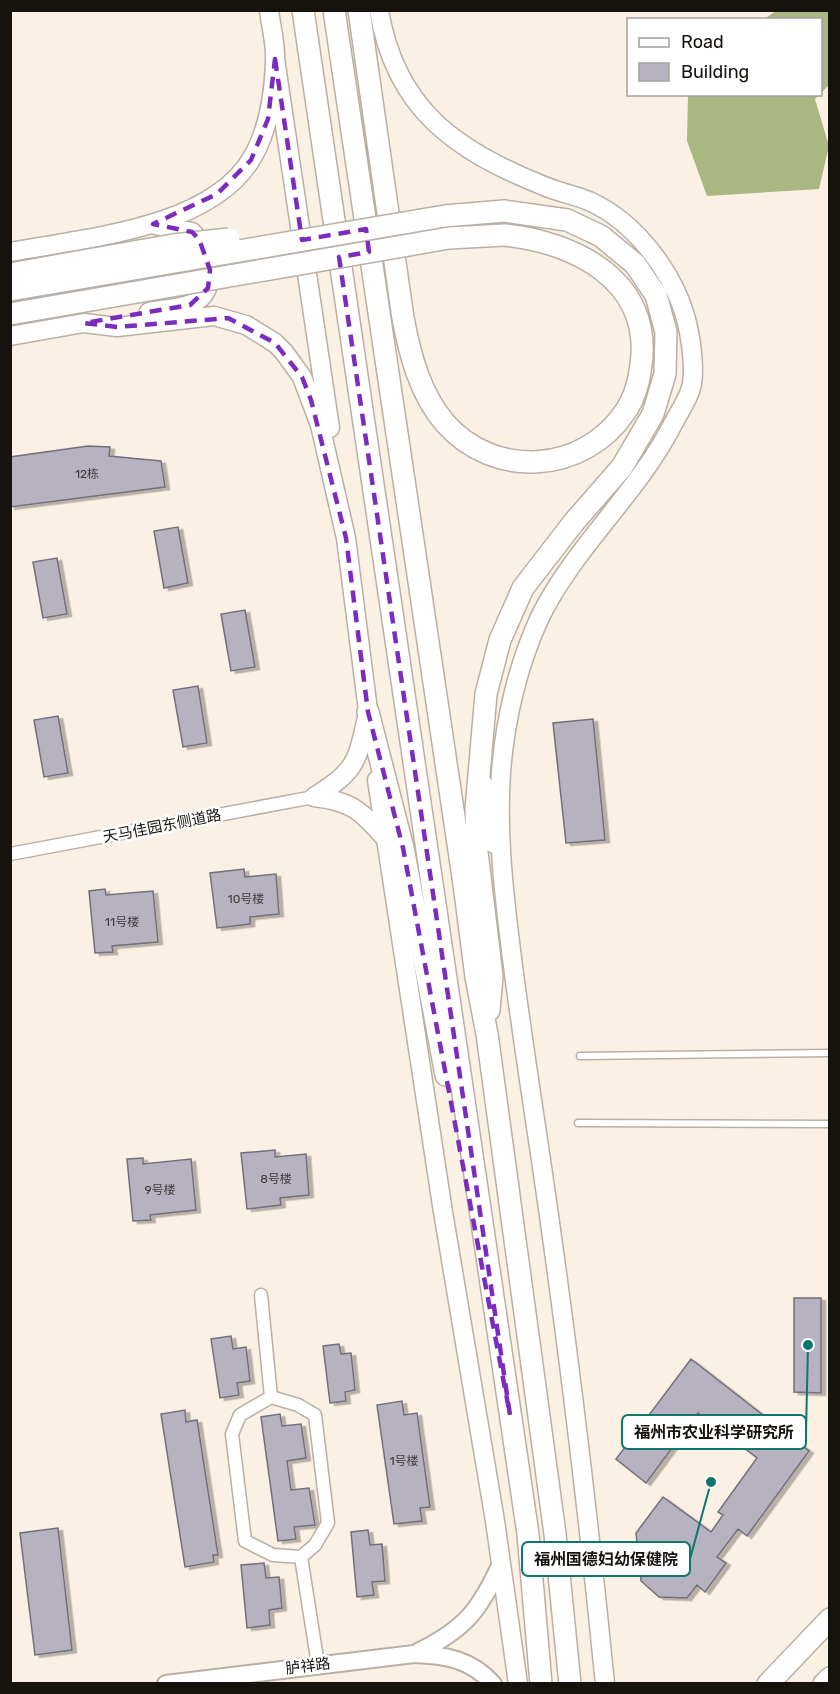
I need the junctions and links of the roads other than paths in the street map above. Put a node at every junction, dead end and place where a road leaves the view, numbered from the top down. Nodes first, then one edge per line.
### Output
1 (269, 10) edge
2 (303, 10) edge
3 (334, 10) edge
4 (365, 14) edge
5 (275, 59) junction
6 (445, 216) junction
7 (153, 224) junction
8 (10, 252) edge
9 (10, 274) edge
10 (10, 290) edge
11 (10, 314) edge
12 (84, 323) junction
13 (10, 336) edge
14 (346, 538) junction
15 (368, 712) junction
16 (480, 758) junction
17 (314, 798) junction
18 (394, 843) junction
19 (10, 854) edge
20 (505, 898) junction
21 (484, 977) junction
22 (830, 1053) edge
23 (580, 1056) dead end
24 (578, 1123) dead end
25 (830, 1124) edge
26 (261, 1295) dead end
27 (271, 1397) junction
28 (510, 1415) junction
29 (301, 1557) junction
30 (501, 1564) junction
31 (830, 1619) edge
32 (414, 1654) junction
33 (318, 1665) junction
34 (830, 1678) edge
35 (173, 1683) edge
36 (493, 1683) edge
37 (518, 1683) edge
38 (541, 1683) edge
39 (570, 1683) edge
40 (605, 1683) edge
41 (768, 1683) edge
42 (824, 1683) edge

1 - 5 main road
2 - 28 highway
3 - 21 highway
4 - 11 highway, bridge
4 - 20 main road
5 - 7 main road
5 - 14 main road
6 - 9 highway, bridge
6 - 10 highway, bridge
6 - 16 highway, bridge
7 - 8 main road
7 - 12 main road
12 - 13 main road
12 - 14 main road
14 - 15 main road
15 - 17 main road
15 - 18 highway
16 - 20 main road
16 - 21 highway
17 - 18 main road
17 - 19 street, 天马佳园东侧道路
18 - 28 highway
18 - 30 main road
20 - 40 main road
21 - 39 highway
22 - 23 lane
24 - 25 lane
26 - 27 street
27 - 29 street
27 - 29 street
28 - 38 highway
29 - 33 street
30 - 32 street
30 - 37 main road
31 - 41 highway
32 - 33 street, 胪祥路
32 - 36 street
33 - 35 street, 胪祥路
34 - 42 highway

